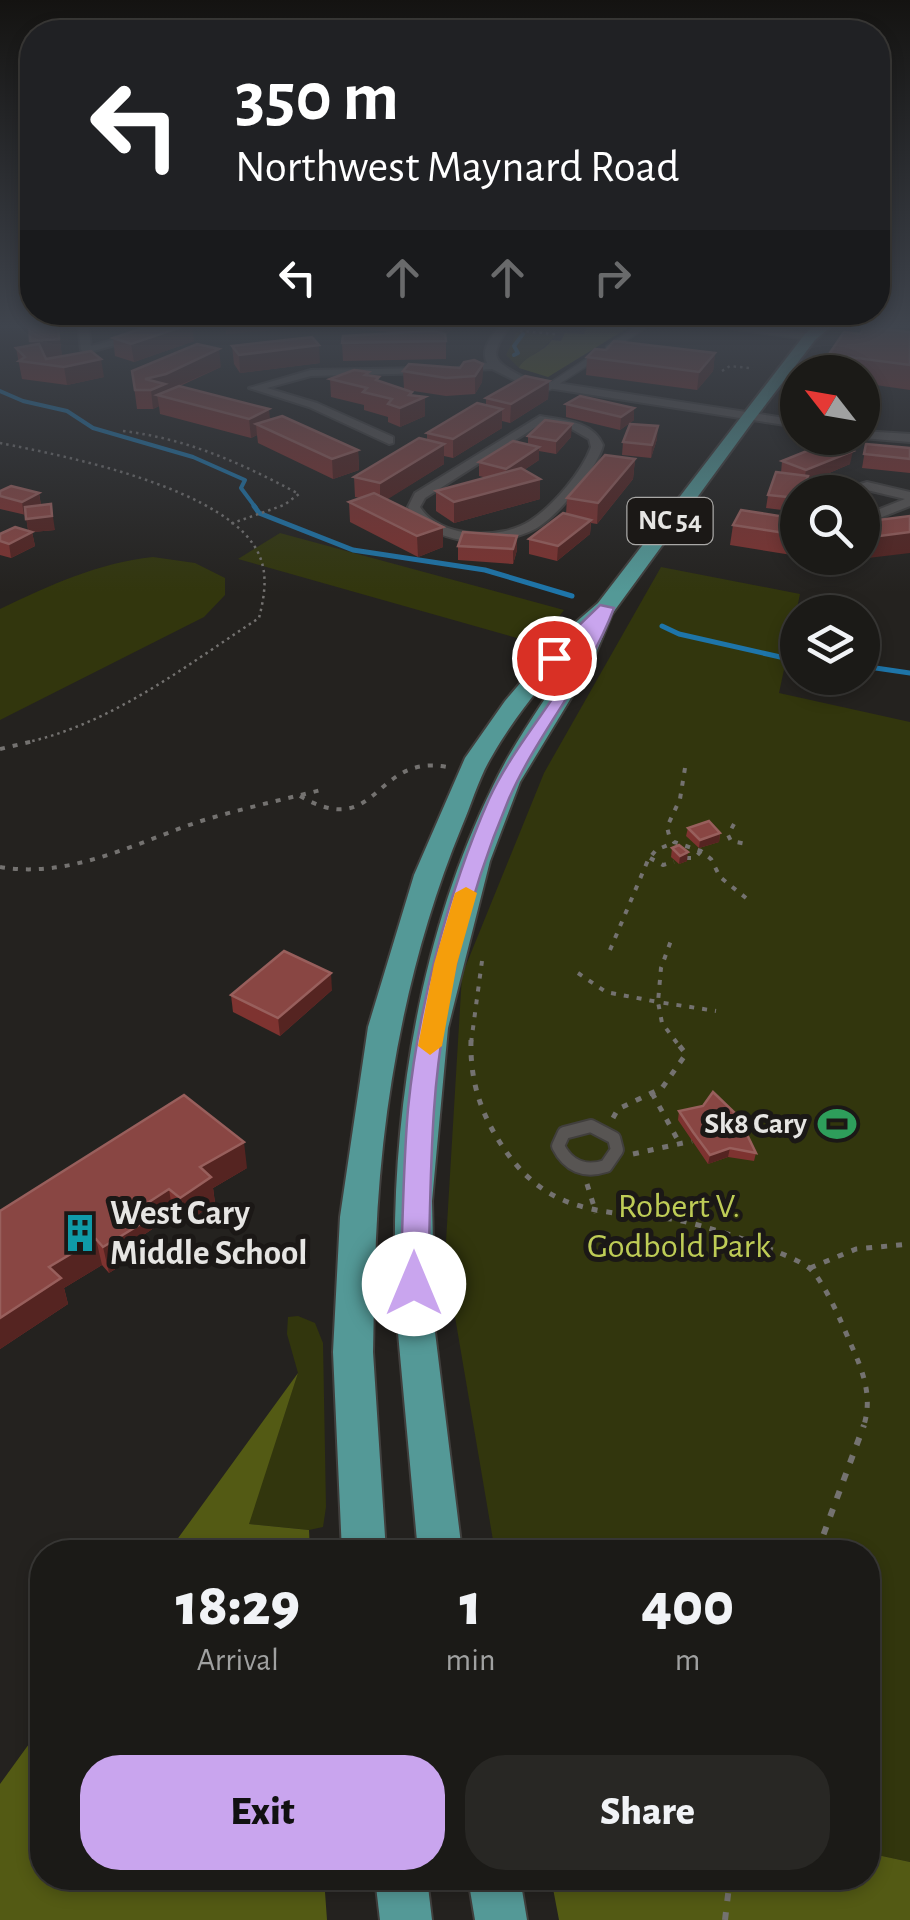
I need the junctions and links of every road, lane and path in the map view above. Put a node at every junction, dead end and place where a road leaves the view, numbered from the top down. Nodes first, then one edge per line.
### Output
1 (331, 414) edge
2 (548, 414) edge
3 (725, 414) edge
4 (749, 414) edge
5 (747, 417) junction
6 (540, 419) junction
7 (780, 422) edge
8 (123, 431) dead end
9 (880, 436) edge
10 (910, 438) edge
11 (388, 440) dead end
12 (0, 443) edge
13 (880, 490) edge
14 (910, 498) edge
15 (880, 512) edge
16 (230, 524) junction
17 (606, 608) junction
18 (0, 749) edge
19 (685, 768) dead end
20 (452, 772) dead end
21 (321, 790) dead end
22 (300, 796) junction
23 (734, 824) dead end
24 (674, 842) junction
25 (746, 844) dead end
26 (702, 851) junction
27 (650, 858) junction
28 (686, 858) edge
29 (674, 862) edge
30 (0, 867) edge
31 (746, 898) dead end
32 (672, 936) dead end
33 (610, 950) dead end
34 (482, 961) dead end
35 (578, 973) dead end
36 (658, 1002) junction
37 (716, 1010) dead end
38 (652, 1092) junction
39 (606, 1131) junction
40 (692, 1141) edge
41 (680, 1144) junction
42 (618, 1152) junction
43 (582, 1170) junction
44 (596, 1212) junction
45 (910, 1244) edge
46 (810, 1268) junction
47 (414, 1284) junction
48 (355, 1288) junction
49 (363, 1540) edge
50 (439, 1540) edge
51 (821, 1540) edge
52 (402, 1890) edge
53 (496, 1890) edge
54 (729, 1890) edge
55 (406, 1920) edge
56 (501, 1920) edge
57 (726, 1920) edge

1 - 11 street
2 - 6 street
3 - 5 street
4 - 5 main road, NC 54
5 - 7 street
5 - 17 main road, NC 54
6 - 6 street
8 - 16 path
9 - 10 street
12 - 16 path
13 - 14 street
14 - 15 street
16 - 18 path
17 - 47 main road, NC 54
17 - 48 main road, NC 54
19 - 24 path
20 - 22 path
21 - 22 path
22 - 30 path
23 - 25 path
24 - 26 path
24 - 27 path
26 - 28 path
26 - 31 path
27 - 29 path
27 - 33 path
32 - 36 path
34 - 44 path
35 - 36 path
36 - 37 path
36 - 38 path
38 - 39 path
38 - 41 path
39 - 42 lane
39 - 43 lane
40 - 41 path
41 - 42 path
42 - 43 lane
43 - 44 path
44 - 46 path
45 - 46 path
46 - 51 path
47 - 48 main road
47 - 50 main road, NC 54
48 - 49 main road, NC 54
52 - 55 main road
53 - 56 main road
54 - 57 path

